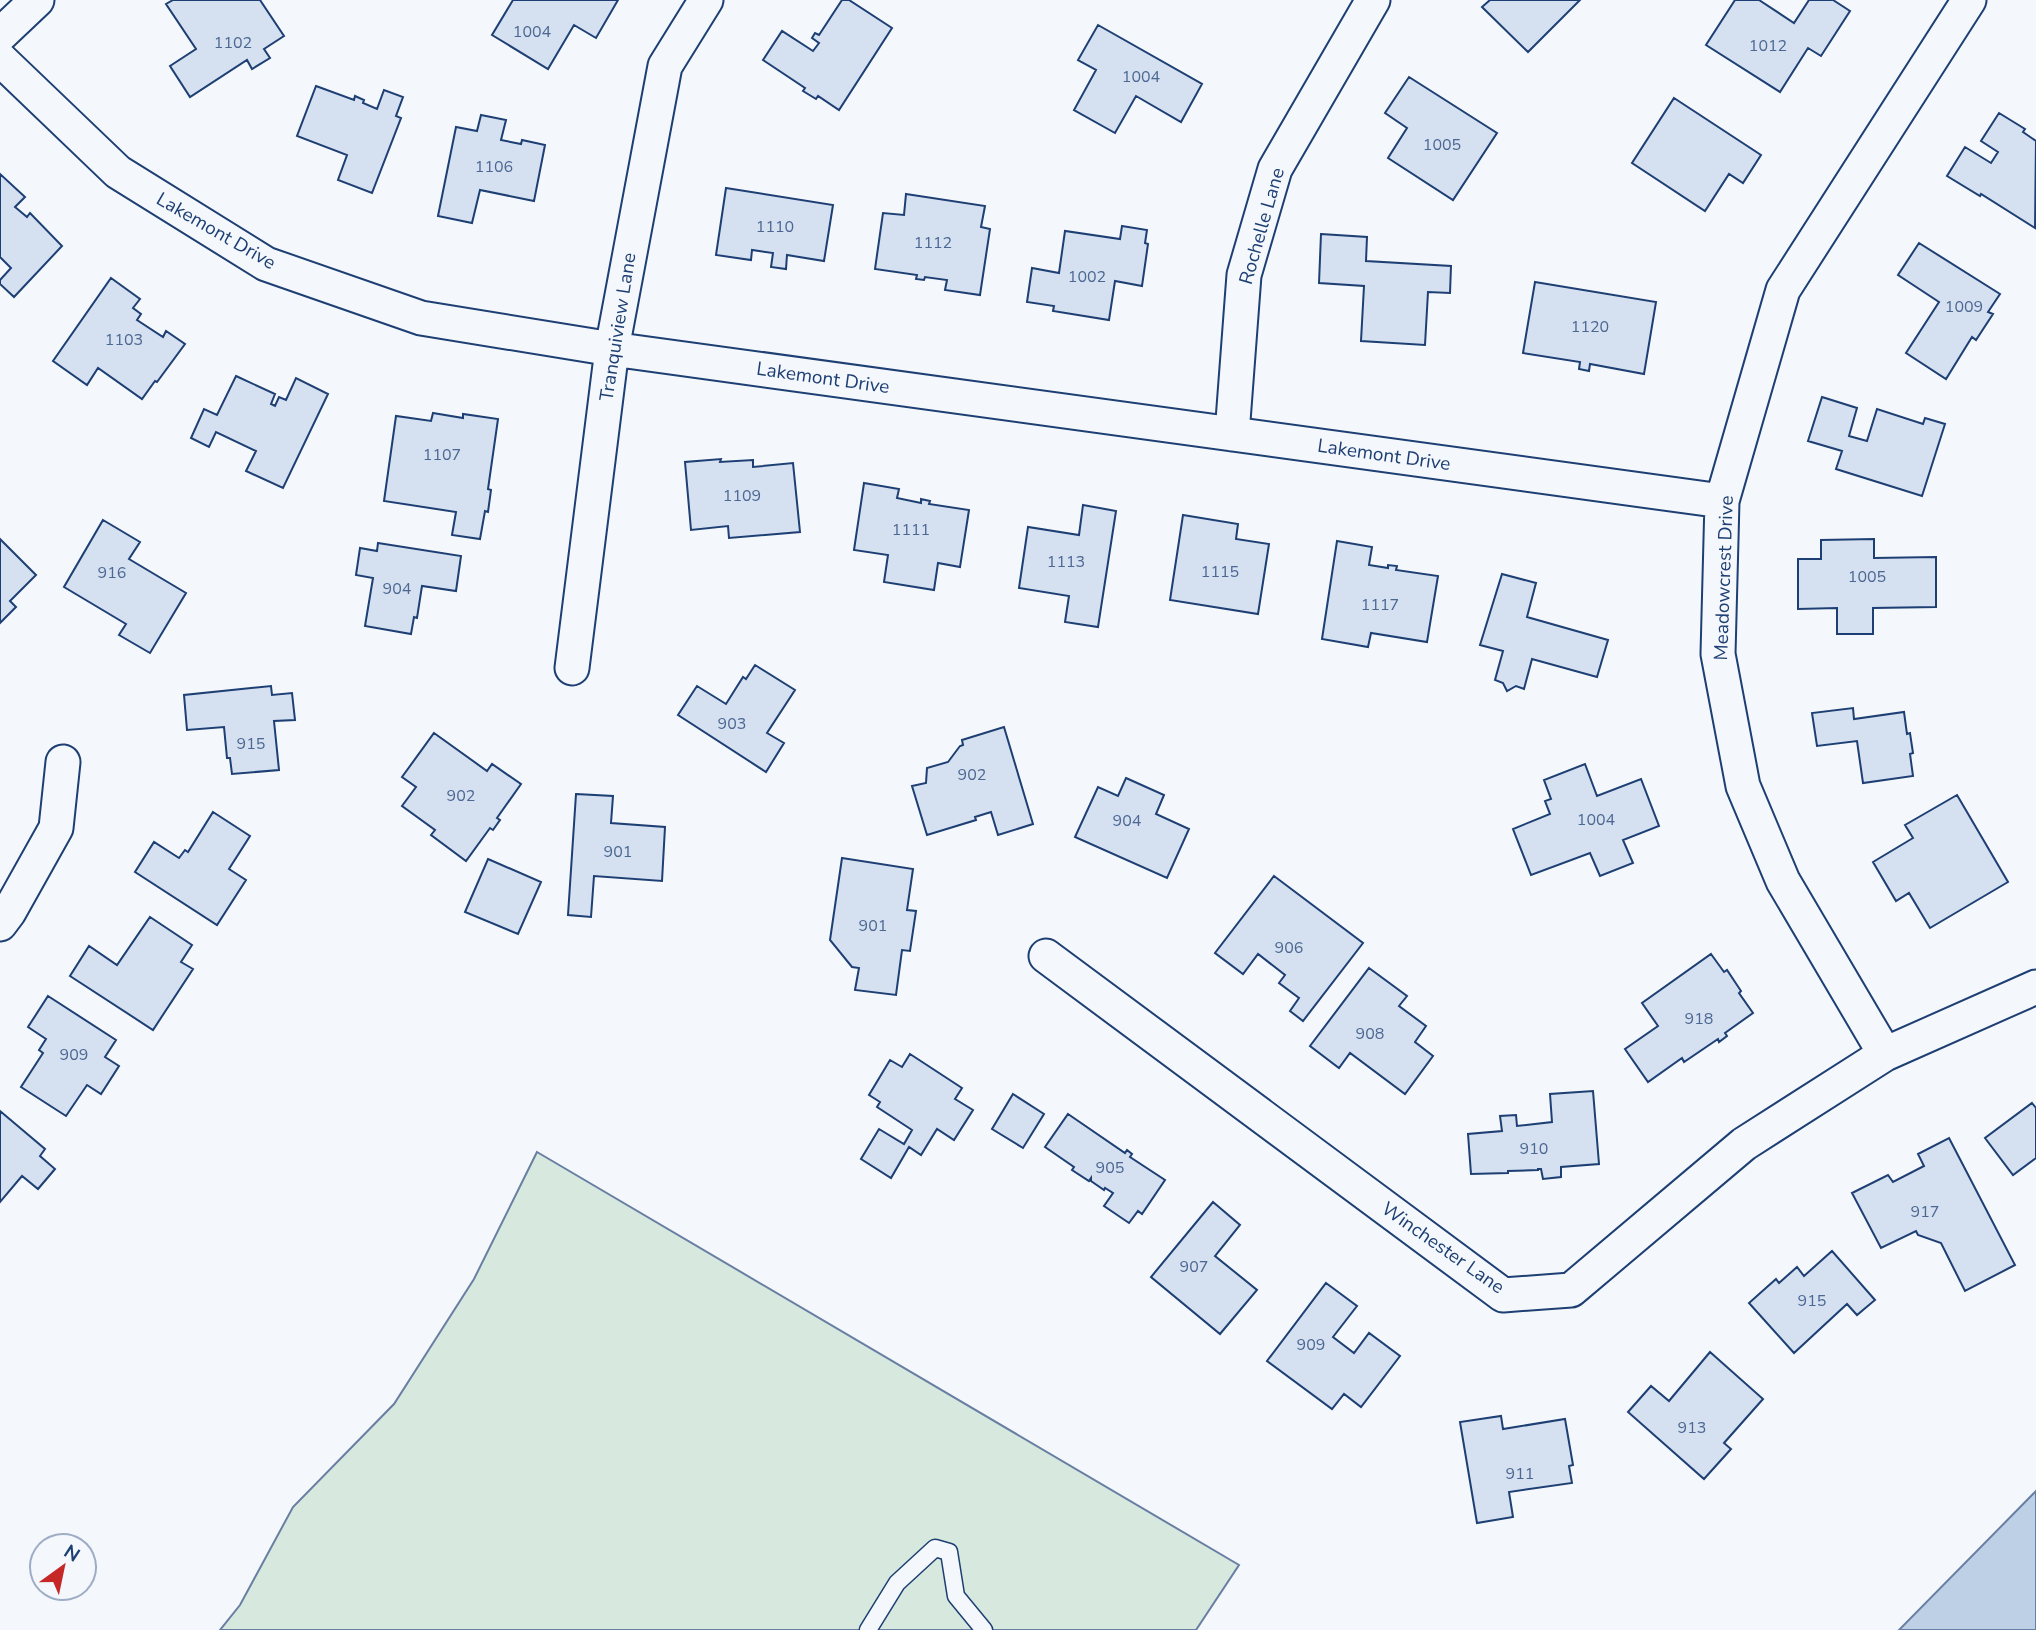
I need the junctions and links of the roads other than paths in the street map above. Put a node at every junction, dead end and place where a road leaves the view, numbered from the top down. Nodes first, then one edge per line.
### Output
1 (37, 0) edge
2 (706, 0) edge
3 (1373, 0) edge
4 (1969, 0) edge
5 (0, 35) edge
6 (0, 59) edge
7 (612, 349) junction
8 (1232, 434) junction
9 (1722, 501) junction
10 (572, 668) dead end
11 (63, 762) dead end
12 (0, 924) edge
13 (1046, 956) dead end
14 (2036, 987) edge
15 (1885, 1054) junction
16 (868, 1630) edge
17 (984, 1630) edge

1 - 5 street
2 - 7 street, Tranquiview Lane
3 - 8 street, Rochelle Lane
4 - 9 street, Meadowcrest Drive
6 - 7 street, Lakemont Drive
7 - 8 street, Lakemont Drive
7 - 10 street, Tranquiview Lane
8 - 9 street, Lakemont Drive
9 - 15 street, Meadowcrest Drive
11 - 12 street
13 - 15 street, Winchester Lane
14 - 15 street, Winchester Lane
16 - 17 lane

